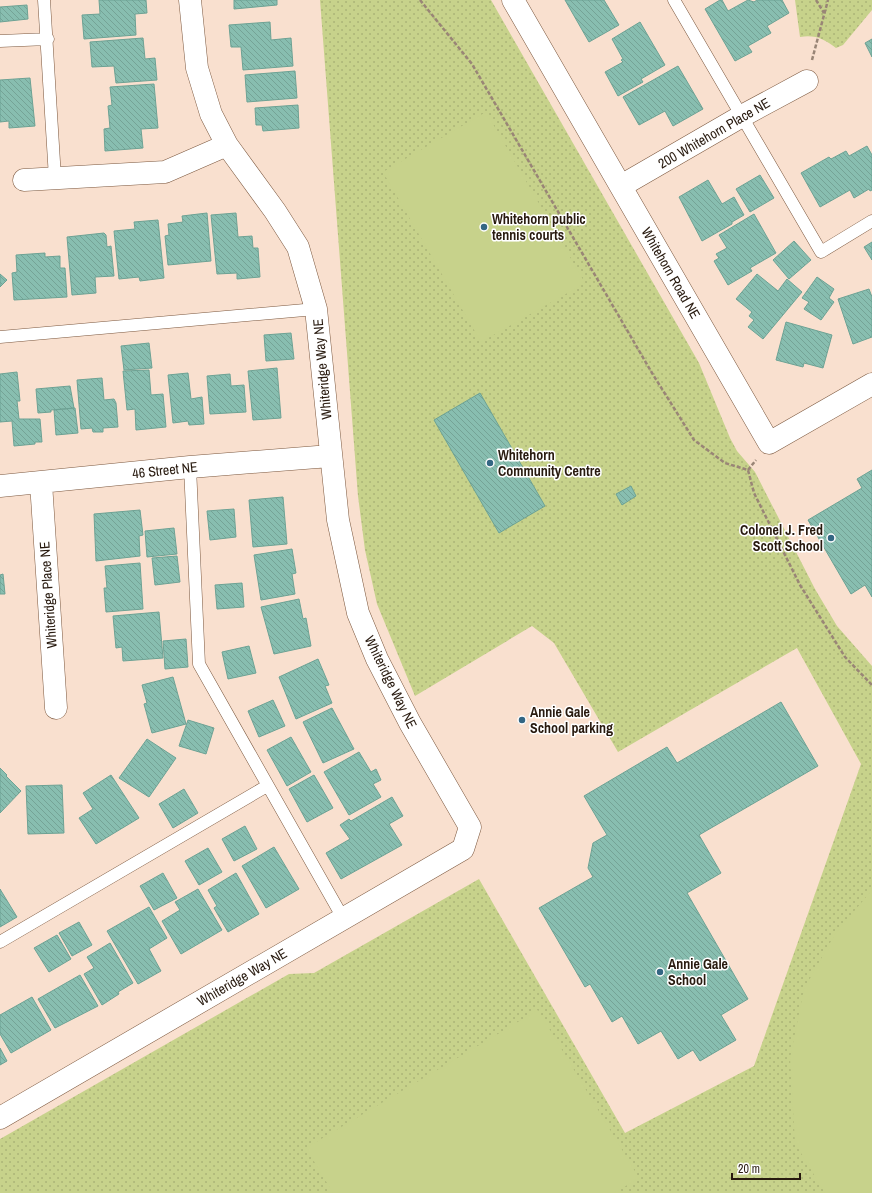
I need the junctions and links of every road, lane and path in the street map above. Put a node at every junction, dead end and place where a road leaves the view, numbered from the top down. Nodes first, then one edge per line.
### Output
1 (44, 0) edge
2 (190, 0) edge
3 (420, 0) edge
4 (513, 0) edge
5 (674, 0) edge
6 (816, 0) edge
7 (828, 0) edge
8 (824, 13) junction
9 (48, 39) junction
10 (0, 41) edge
11 (807, 81) joint
12 (742, 116) junction
13 (227, 145) junction
14 (55, 178) junction
15 (24, 180) dead end
16 (621, 186) junction
17 (872, 221) edge
18 (316, 309) junction
19 (0, 337) edge
20 (872, 384) edge
21 (330, 456) junction
22 (190, 467) junction
23 (41, 483) junction
24 (0, 486) edge
25 (872, 684) edge
26 (56, 708) dead end
27 (267, 786) junction
28 (343, 918) junction
29 (0, 942) edge
30 (0, 1118) edge

1 - 9 lane
2 - 13 street, Whiteridge Way NE
3 - 25 path
4 - 16 street, Whitehorn Road NE
5 - 12 lane
6 - 8 path
7 - 8 path
8 - 11 path
9 - 10 lane
9 - 14 lane
11 - 12 street, 200 Whitehorn Place NE
12 - 16 street, 200 Whitehorn Place NE
12 - 17 lane
13 - 14 street
13 - 18 street, Whiteridge Way NE
14 - 15 street
16 - 20 street, Whitehorn Road NE
18 - 19 lane
18 - 21 street, Whiteridge Way NE
21 - 22 street, 46 Street NE
21 - 28 street, Whiteridge Way NE
22 - 23 street, 46 Street NE
22 - 27 lane
23 - 24 street, 46 Street NE
23 - 26 street, Whiteridge Place NE
27 - 28 lane
27 - 29 lane
28 - 30 street, Whiteridge Way NE

